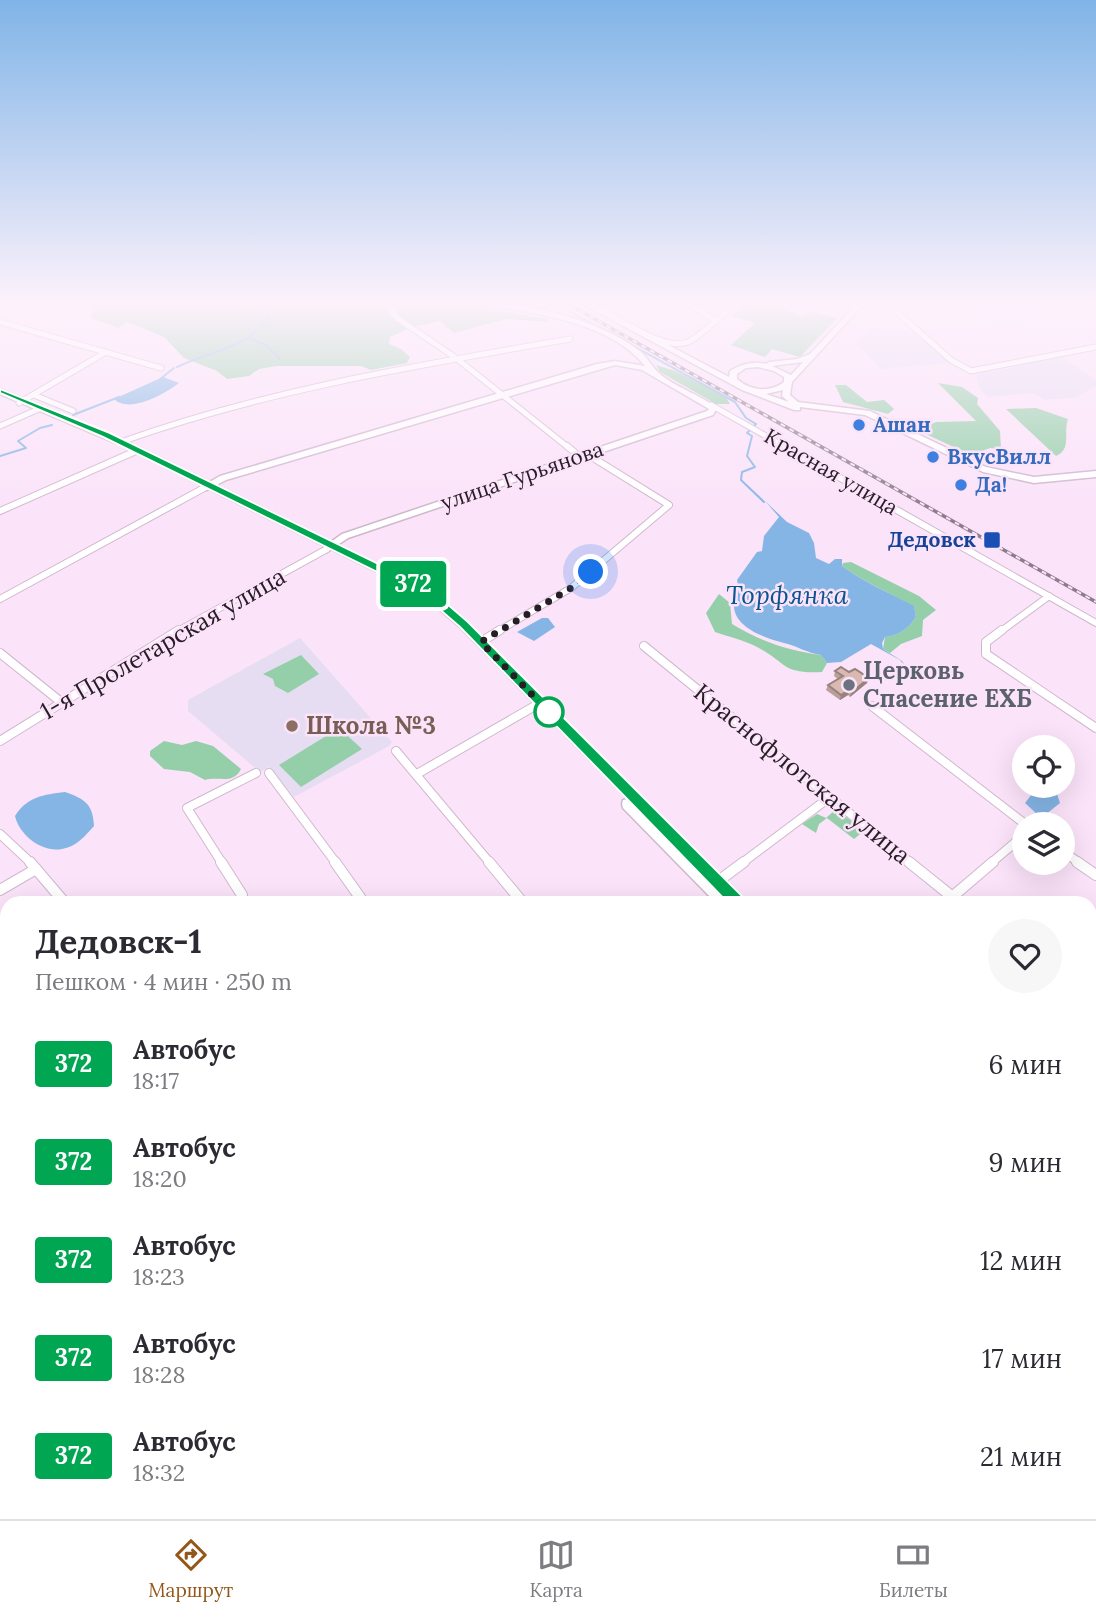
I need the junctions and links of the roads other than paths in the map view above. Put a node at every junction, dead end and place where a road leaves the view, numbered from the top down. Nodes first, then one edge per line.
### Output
1 (73, 372) edge
2 (374, 372) edge
3 (473, 372) edge
4 (580, 372) edge
5 (652, 372) edge
6 (656, 372) edge
7 (715, 372) edge
8 (736, 372) edge
9 (781, 372) edge
10 (799, 372) edge
11 (660, 376) junction
12 (788, 383) junction
13 (741, 386) junction
14 (0, 394) edge
15 (34, 395) junction
16 (501, 395) junction
17 (22, 402) junction
18 (711, 405) junction
19 (828, 408) junction
20 (39, 409) junction
21 (73, 411) dead end
22 (0, 426) edge
23 (121, 442) junction
24 (135, 452) junction
25 (584, 455) junction
26 (1096, 474) edge
27 (1020, 477) joint
28 (207, 487) junction
29 (0, 511) edge
30 (329, 547) junction
31 (1049, 596) junction
32 (0, 599) edge
33 (1096, 623) edge
34 (481, 642) junction
35 (644, 646) dead end
36 (0, 653) edge
37 (61, 702) junction
38 (537, 705) junction
39 (872, 706) dead end
40 (1096, 728) edge
41 (0, 741) edge
42 (396, 751) dead end
43 (256, 773) dead end
44 (269, 773) dead end
45 (417, 774) junction
46 (830, 797) junction
47 (1012, 814) edge
48 (0, 834) edge
49 (1012, 846) edge
50 (1075, 860) edge
51 (36, 869) junction
52 (1096, 875) edge
53 (717, 882) junction
54 (0, 890) edge
55 (60, 896) edge
56 (242, 896) edge
57 (359, 896) edge
58 (517, 896) edge
59 (717, 896) edge
60 (731, 896) edge
61 (951, 896) edge
62 (960, 896) edge

1 - 15 street
2 - 23 street
3 - 16 street
4 - 16 street
5 - 11 street
6 - 11 street
7 - 13 street
8 - 13 street
9 - 12 street
10 - 12 street
11 - 18 street
12 - 13 street
12 - 19 street
13 - 19 street
14 - 17 street
15 - 17 street
15 - 21 street
16 - 25 street
16 - 28 street
17 - 20 street
18 - 25 street, улица Гурьянова
18 - 31 street, Красная улица
19 - 27 street
20 - 22 street
20 - 23 street
20 - 24 street
23 - 24 street
24 - 28 street
24 - 29 street
25 - 30 street, улица Гурьянова
25 - 34 street
26 - 27 street
28 - 30 street
28 - 32 street
30 - 34 street
30 - 37 street, 1-я Пролетарская улица
30 - 38 street
31 - 33 street, Красная улица
31 - 40 street
34 - 38 street
35 - 46 street, Краснофлотская улица
36 - 37 street
37 - 41 street, 1-я Пролетарская улица
38 - 45 street
38 - 53 street
38 - 59 street
39 - 47 street
42 - 45 street
43 - 56 street
44 - 57 street
45 - 58 street
46 - 53 street
46 - 61 street, Краснофлотская улица
48 - 51 street
49 - 62 street
50 - 52 street
51 - 54 street
51 - 55 street
53 - 60 street

